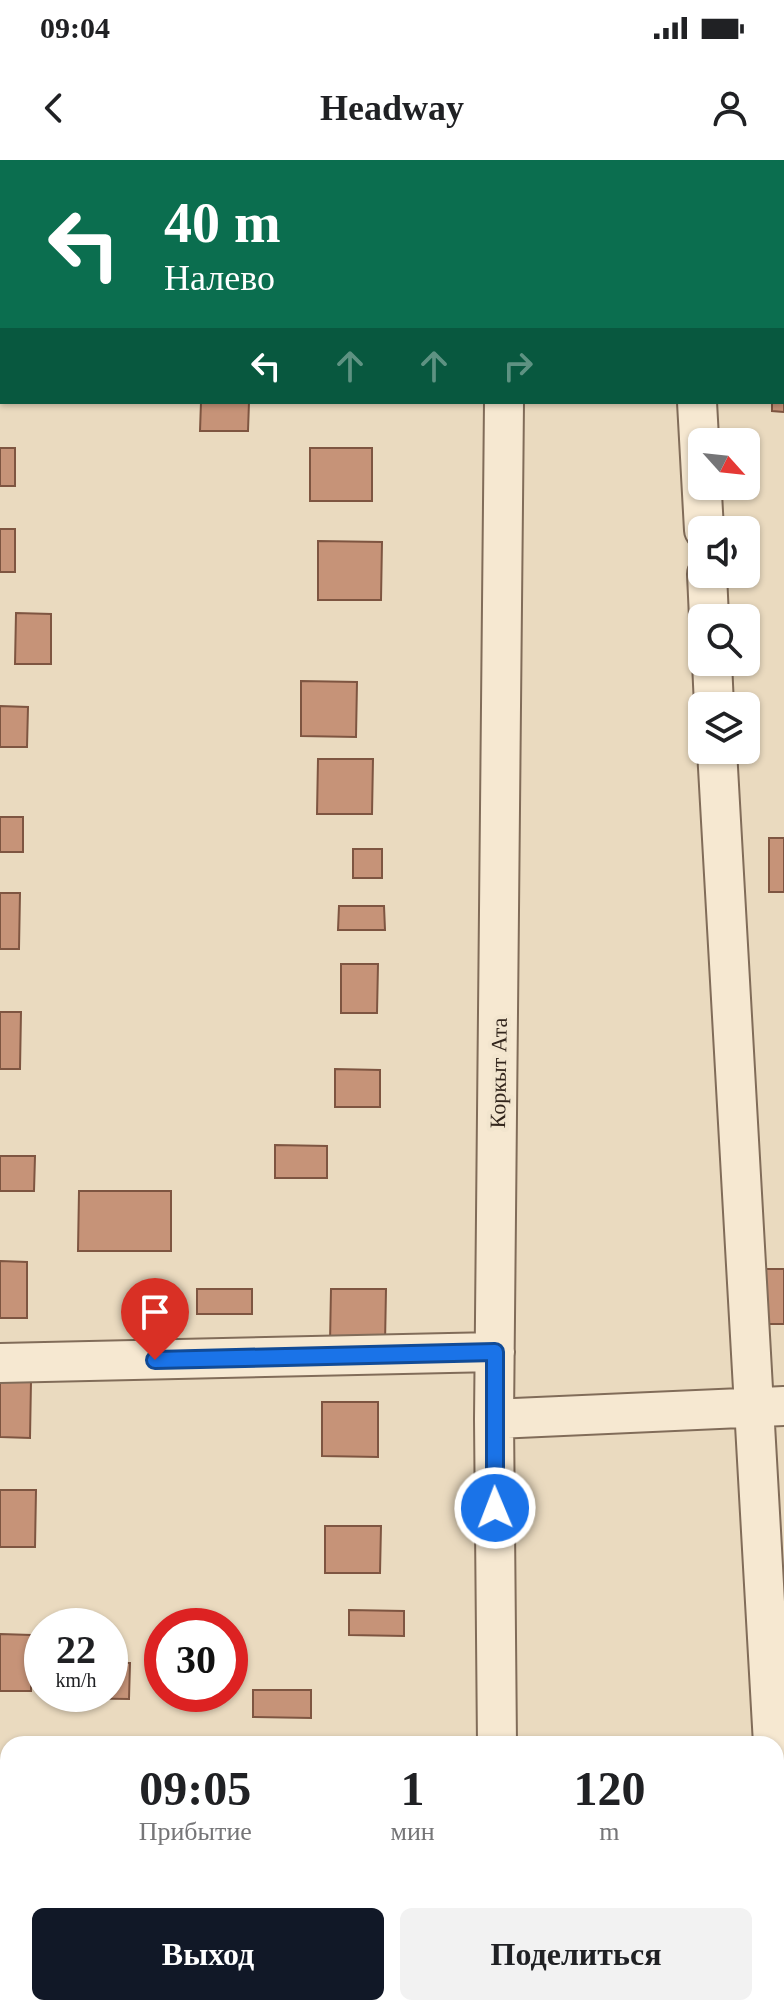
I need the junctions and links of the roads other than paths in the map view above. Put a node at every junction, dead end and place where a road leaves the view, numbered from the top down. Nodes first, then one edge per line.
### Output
1 (504, 404) edge
2 (697, 404) edge
3 (703, 516) edge
4 (718, 764) edge
5 (495, 1352) junction
6 (0, 1363) edge
7 (769, 1406) edge
8 (494, 1419) junction
9 (497, 1736) edge
10 (773, 1736) edge

1 - 5 street, Коркыт Ата
2 - 3 street
4 - 7 street
5 - 6 street
5 - 8 street, Коркыт Ата
7 - 8 street
7 - 10 street
8 - 9 street, Коркыт Ата

